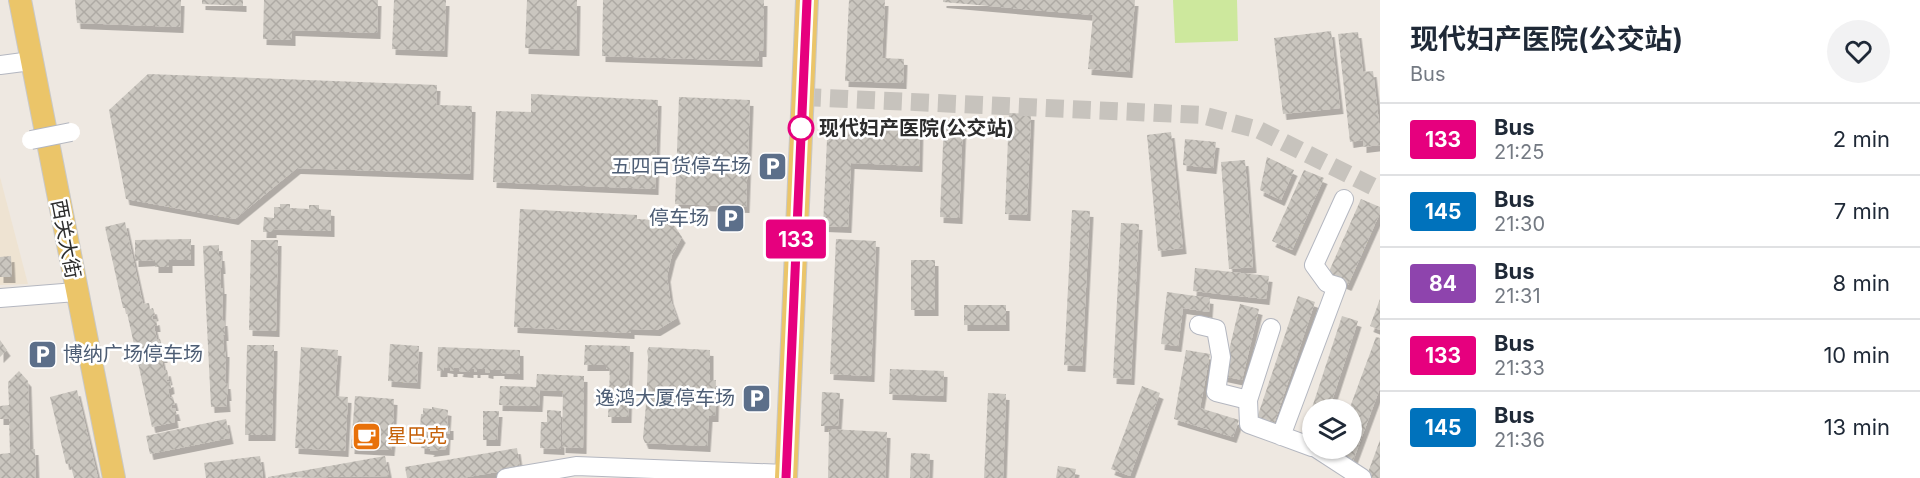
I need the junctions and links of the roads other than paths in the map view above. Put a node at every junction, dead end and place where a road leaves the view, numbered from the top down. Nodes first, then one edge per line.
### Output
1 (20, 0) edge
2 (807, 0) edge
3 (31, 61) junction
4 (0, 65) edge
5 (70, 132) dead end
6 (31, 140) dead end
7 (1344, 199) dead end
8 (76, 292) junction
9 (0, 298) edge
10 (1199, 325) dead end
11 (1271, 328) dead end
12 (1248, 400) junction
13 (1281, 436) junction
14 (1302, 444) edge
15 (1332, 459) edge
16 (786, 476) edge
17 (114, 478) edge
18 (506, 478) edge
19 (1362, 478) edge

1 - 3 main road, 西关大街
2 - 16 main road
3 - 4 street
3 - 8 main road, 西关大街
5 - 6 street, bridge
7 - 13 street
8 - 9 street
8 - 17 main road, 西关大街
10 - 12 street
11 - 12 street
12 - 13 street
13 - 14 street
15 - 19 street
16 - 18 street

